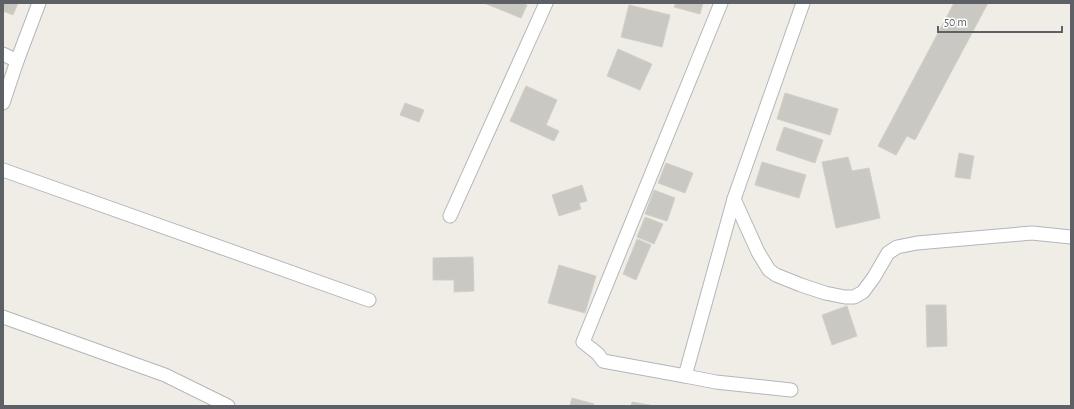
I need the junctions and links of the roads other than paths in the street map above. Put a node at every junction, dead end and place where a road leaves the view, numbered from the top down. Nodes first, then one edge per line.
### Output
1 (39, 3) edge
2 (546, 3) edge
3 (721, 3) edge
4 (803, 3) edge
5 (3, 54) edge
6 (17, 61) junction
7 (3, 103) edge
8 (3, 170) edge
9 (734, 199) junction
10 (450, 216) dead end
11 (1071, 237) edge
12 (369, 300) dead end
13 (3, 317) edge
14 (685, 376) junction
15 (791, 390) dead end
16 (228, 406) edge

1 - 6 street
2 - 10 street
3 - 14 street
4 - 9 street
5 - 6 street
6 - 7 street
8 - 12 street
9 - 11 street
9 - 14 street
13 - 16 street
14 - 15 street

